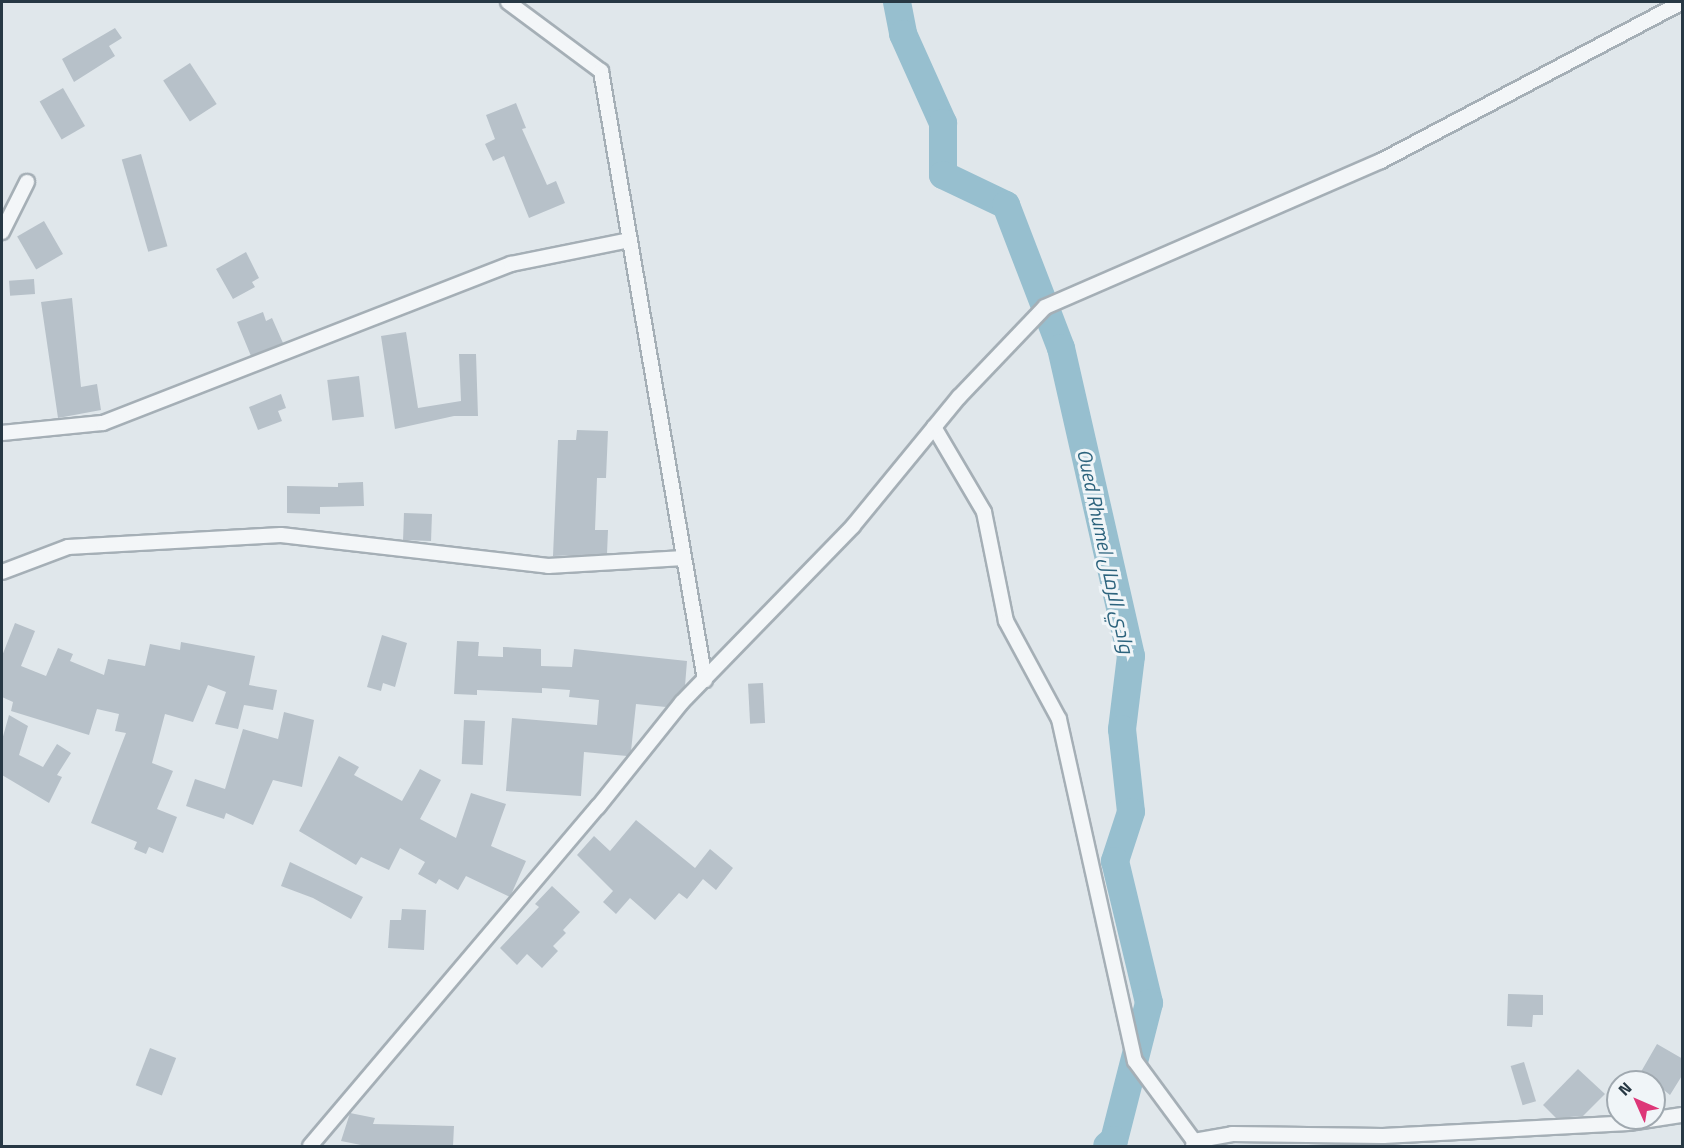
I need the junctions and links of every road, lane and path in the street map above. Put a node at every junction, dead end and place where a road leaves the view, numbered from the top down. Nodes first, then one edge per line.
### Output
1 (508, 2) edge
2 (1683, 2) edge
3 (27, 182) dead end
4 (2, 232) edge
5 (630, 240) junction
6 (934, 427) junction
7 (2, 433) edge
8 (684, 558) junction
9 (2, 572) edge
10 (705, 680) junction
11 (1683, 1115) edge
12 (1193, 1144) edge
13 (310, 1146) edge

1 - 5 street
2 - 6 street
3 - 4 street
5 - 7 street
5 - 8 street
6 - 10 street
6 - 12 street
8 - 9 street
8 - 10 street
10 - 13 street
11 - 12 street

